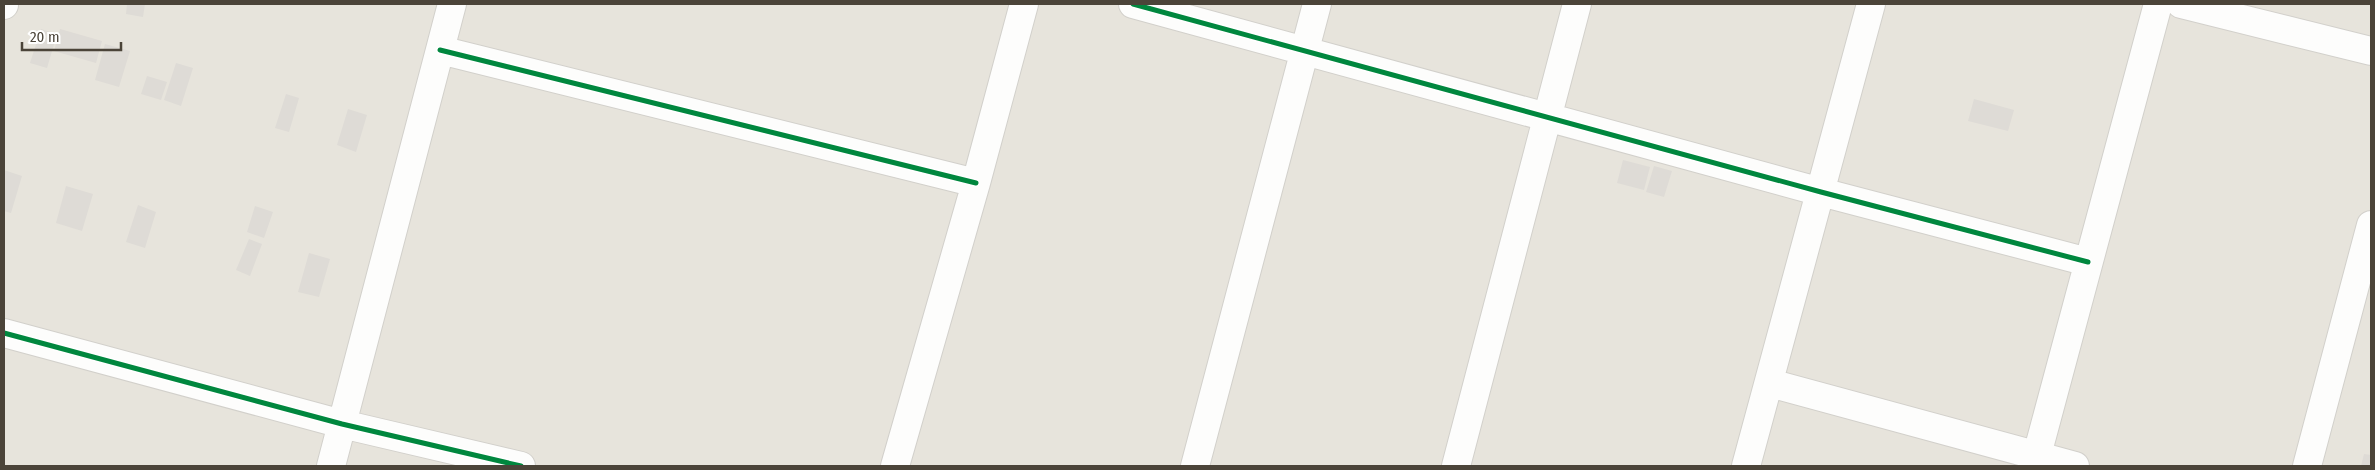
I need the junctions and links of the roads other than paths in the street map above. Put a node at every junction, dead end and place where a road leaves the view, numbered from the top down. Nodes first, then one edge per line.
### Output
1 (452, 4) edge
2 (1024, 4) edge
3 (1133, 4) edge
4 (1317, 4) edge
5 (1576, 4) edge
6 (1871, 4) edge
7 (2158, 4) edge
8 (2181, 4) edge
9 (440, 50) junction
10 (1305, 51) junction
11 (2371, 52) edge
12 (1547, 117) junction
13 (976, 183) junction
14 (1821, 192) junction
15 (2371, 225) edge
16 (2088, 262) junction
17 (4, 333) edge
18 (1770, 383) junction
19 (342, 424) junction
20 (2035, 461) edge
21 (331, 466) edge
22 (521, 466) edge
23 (895, 466) edge
24 (1195, 466) edge
25 (1456, 466) edge
26 (1746, 466) edge
27 (2075, 466) edge
28 (2307, 466) edge

1 - 9 street
2 - 13 street
3 - 10 street
4 - 10 street
5 - 12 street
6 - 14 street
7 - 16 street
8 - 11 street
9 - 13 street
9 - 19 street
10 - 12 street
10 - 24 street
12 - 14 street
12 - 25 street
13 - 23 street
14 - 16 street
14 - 18 street
15 - 28 street
16 - 20 street
17 - 19 street
18 - 20 street
18 - 26 street
19 - 21 street
19 - 22 street
20 - 27 street

